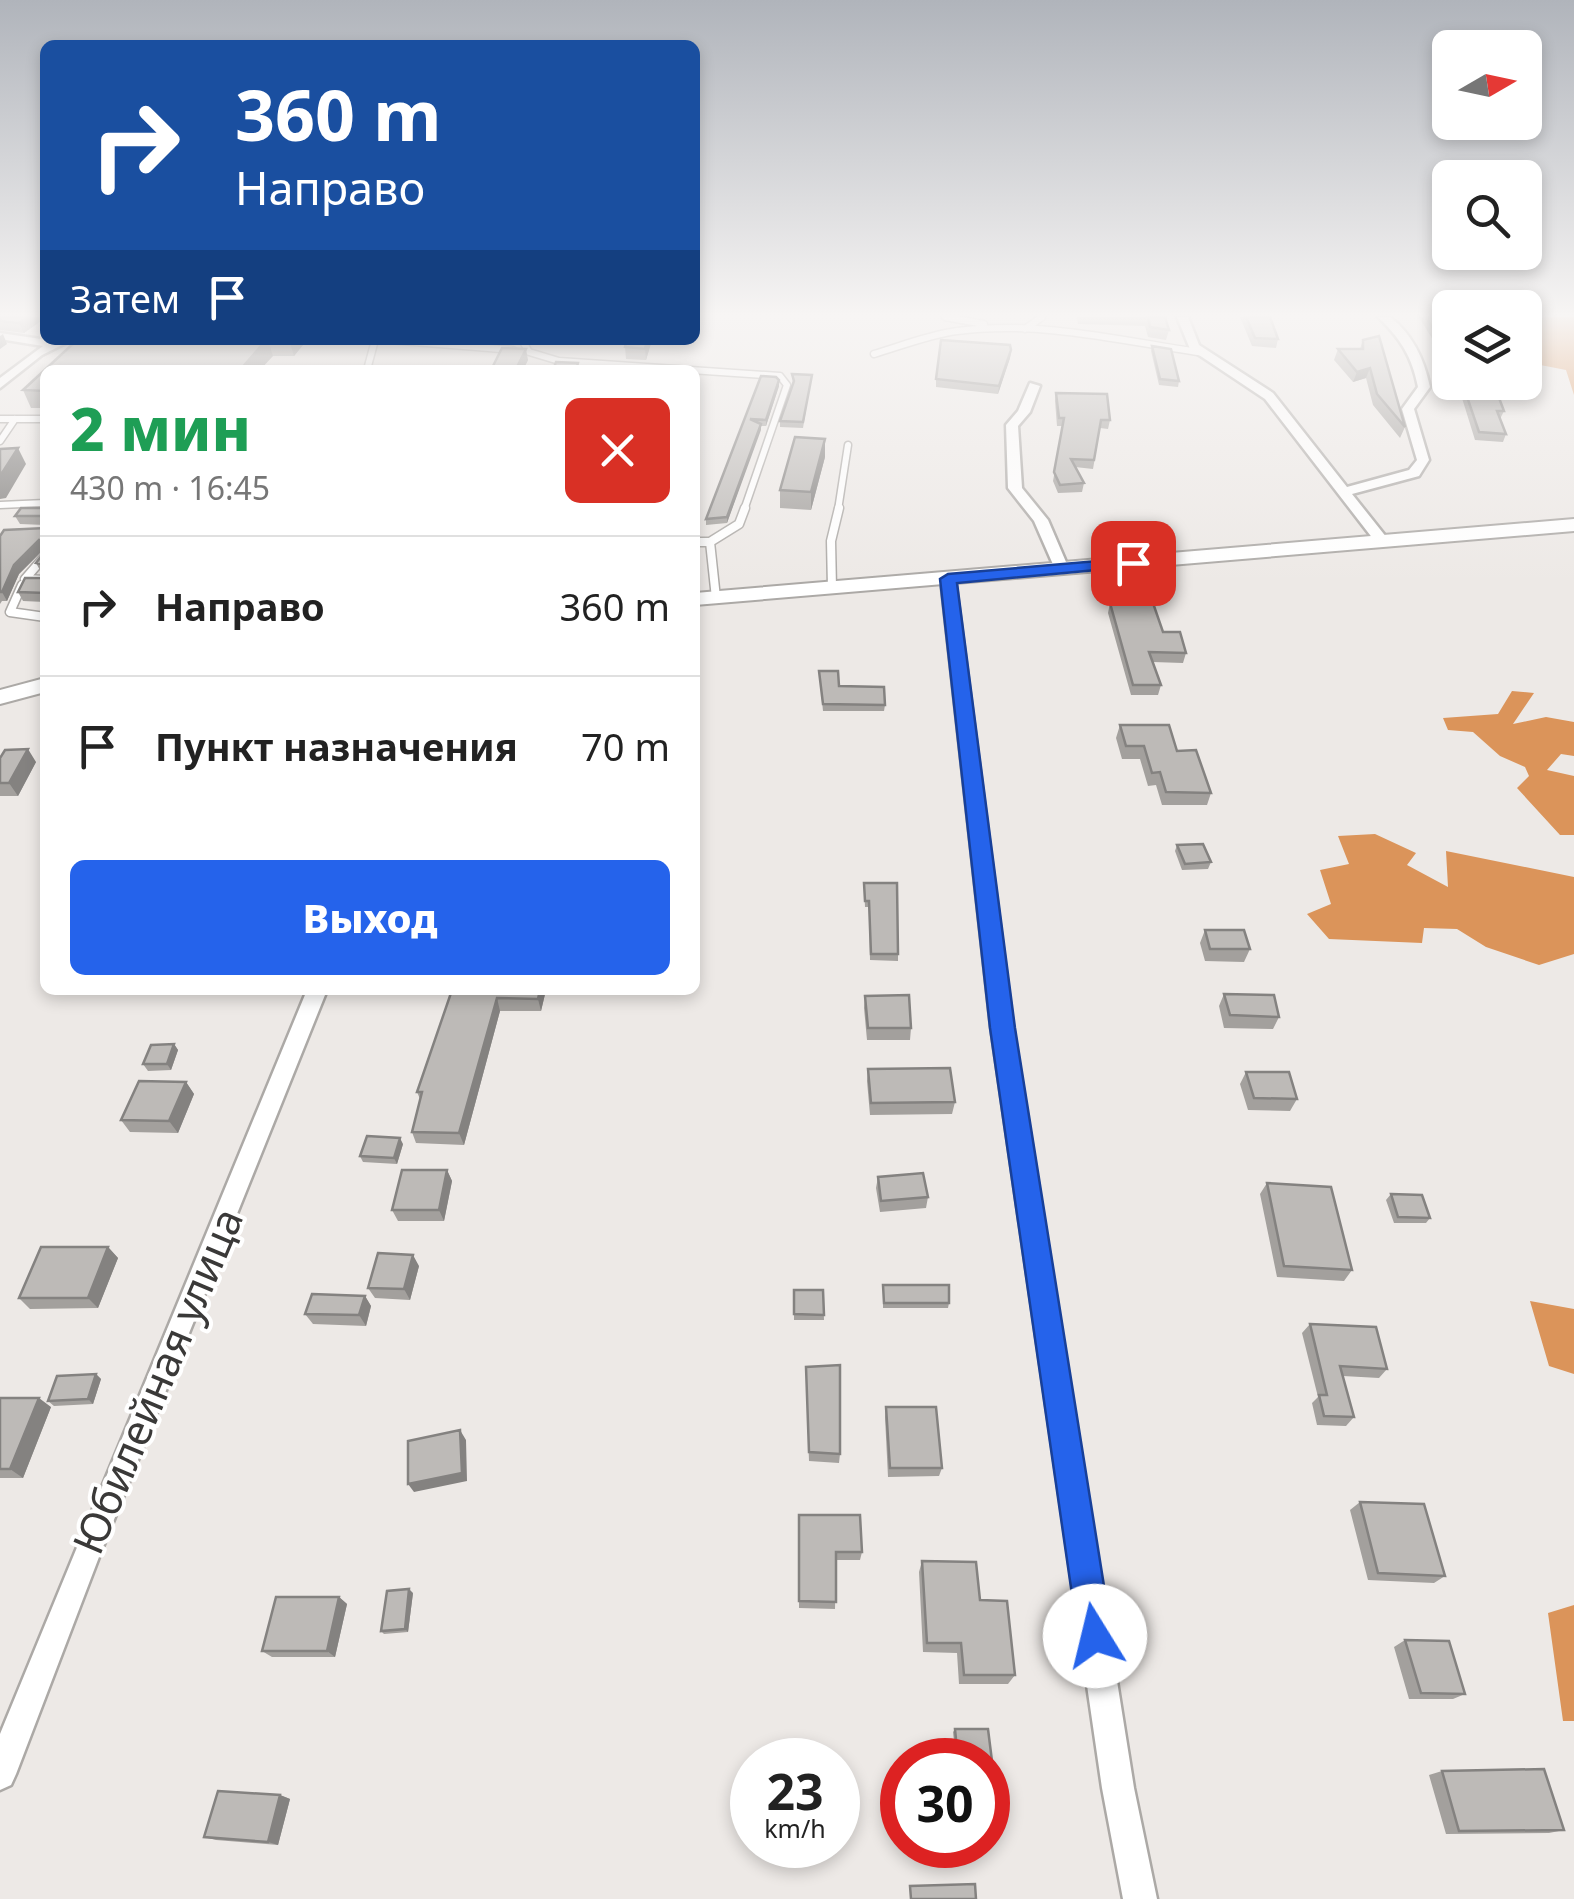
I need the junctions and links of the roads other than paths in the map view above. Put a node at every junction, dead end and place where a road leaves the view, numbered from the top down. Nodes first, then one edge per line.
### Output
1 (780, 406) edge
2 (1026, 406) edge
3 (1277, 406) edge
4 (1410, 406) edge
5 (0, 419) edge
6 (14, 419) junction
7 (40, 419) edge
8 (0, 441) edge
9 (848, 445) dead end
10 (1344, 492) junction
11 (40, 503) edge
12 (0, 506) edge
13 (1574, 525) edge
14 (1382, 541) junction
15 (700, 542) edge
16 (710, 542) junction
17 (40, 562) edge
18 (1062, 569) junction
19 (948, 579) junction
20 (25, 580) junction
21 (40, 580) edge
22 (832, 588) junction
23 (706, 598) edge
24 (40, 616) edge
25 (40, 686) edge
26 (0, 698) edge
27 (315, 995) edge
28 (0, 1774) edge
29 (1140, 1899) edge

1 - 16 lane
2 - 18 street
3 - 10 street
4 - 10 street
5 - 6 lane
6 - 7 lane
6 - 8 lane
9 - 22 lane
10 - 14 street
11 - 12 lane
13 - 14 main road
14 - 18 main road
15 - 16 lane
16 - 23 lane
17 - 20 lane
18 - 19 main road
19 - 22 main road
19 - 29 street
20 - 21 lane
20 - 24 lane
22 - 23 main road
25 - 26 main road
27 - 28 street, Юбилейная улица

